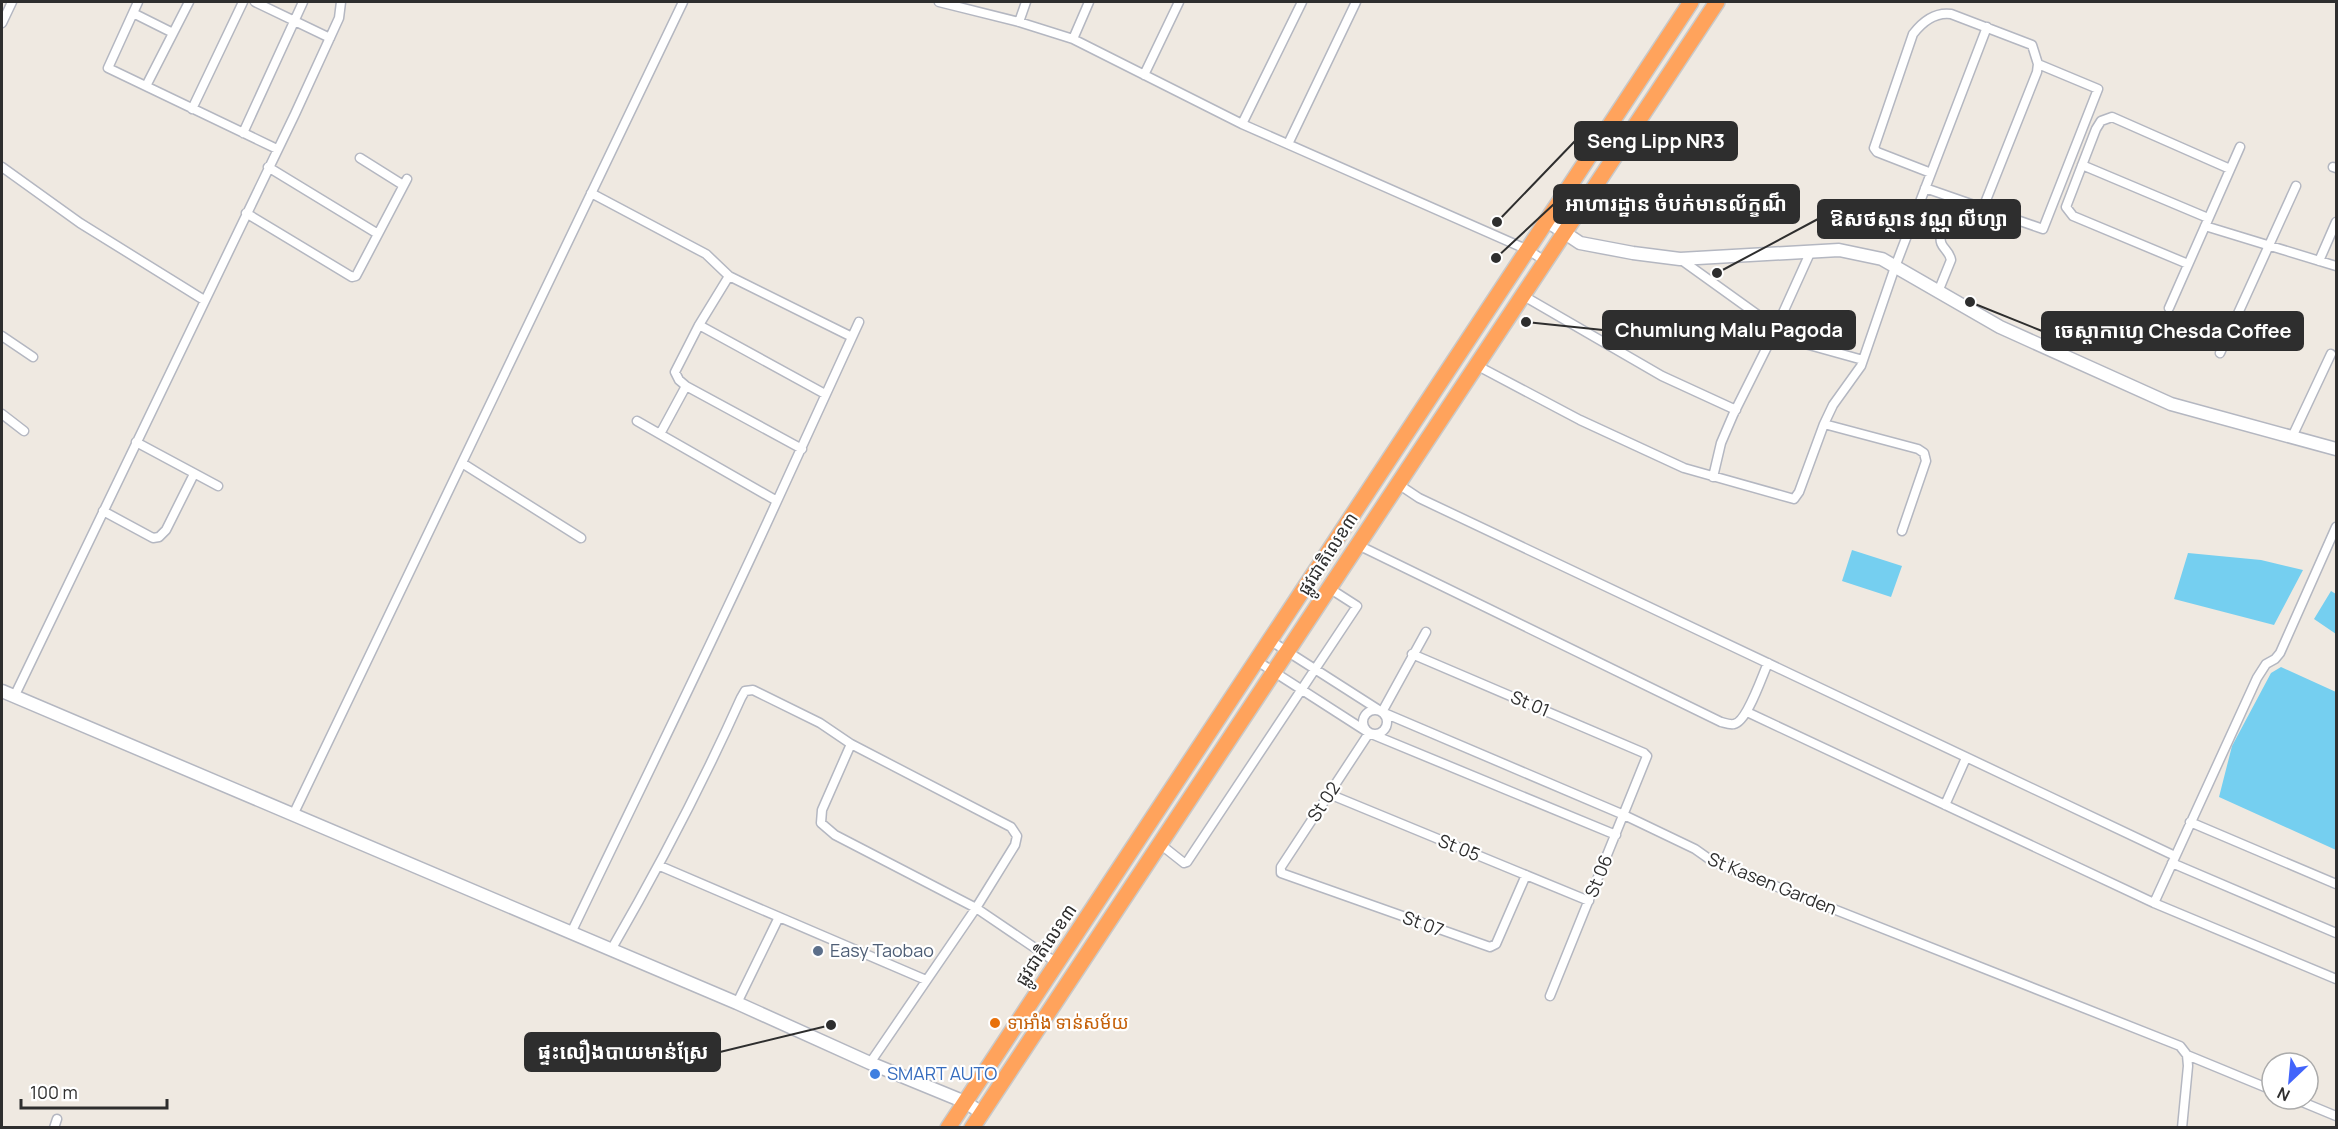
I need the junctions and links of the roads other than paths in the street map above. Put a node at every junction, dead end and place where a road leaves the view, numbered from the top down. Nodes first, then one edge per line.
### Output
1 (12, 2) edge
2 (138, 2) edge
3 (189, 2) edge
4 (243, 2) edge
5 (255, 2) edge
6 (303, 2) edge
7 (341, 2) edge
8 (683, 2) edge
9 (939, 2) edge
10 (1026, 2) edge
11 (1089, 2) edge
12 (1179, 2) edge
13 (1302, 2) edge
14 (1356, 2) edge
15 (1691, 2) edge
16 (1717, 2) edge
17 (133, 13) junction
18 (295, 20) junction
19 (1018, 22) junction
20 (2, 23) edge
21 (1988, 27) junction
22 (173, 33) junction
23 (330, 38) junction
24 (1073, 39) junction
25 (2038, 64) junction
26 (1144, 75) junction
27 (146, 86) junction
28 (192, 109) junction
29 (1242, 124) junction
30 (243, 133) junction
31 (1288, 144) junction
32 (2240, 147) dead end
33 (277, 148) junction
34 (360, 158) dead end
35 (2082, 165) junction
36 (2, 167) edge
37 (268, 167) junction
38 (2230, 169) junction
39 (1931, 173) junction
40 (2296, 186) dead end
41 (1925, 188) junction
42 (591, 193) junction
43 (1983, 208) junction
44 (246, 213) junction
45 (1547, 222) junction
46 (2206, 222) junction
47 (2337, 222) edge
48 (1564, 232) junction
49 (1941, 233) dead end
50 (378, 234) junction
51 (2269, 246) junction
52 (1528, 250) junction
53 (1810, 253) junction
54 (1680, 259) junction
55 (1545, 261) junction
56 (2319, 261) junction
57 (2188, 264) junction
58 (2337, 266) edge
59 (1895, 267) junction
60 (729, 276) junction
61 (1938, 292) junction
62 (1522, 295) junction
63 (204, 300) junction
64 (2169, 308) dead end
65 (859, 322) dead end
66 (699, 325) junction
67 (1776, 328) junction
68 (2, 336) edge
69 (852, 337) junction
70 (2220, 352) dead end
71 (2331, 354) dead end
72 (33, 357) dead end
73 (1863, 360) junction
74 (1476, 365) junction
75 (686, 386) junction
76 (825, 393) junction
77 (1736, 410) junction
78 (2, 414) edge
79 (637, 421) dead end
80 (1824, 424) junction
81 (24, 431) dead end
82 (660, 434) junction
83 (2292, 437) junction
84 (136, 442) junction
85 (2337, 448) edge
86 (802, 449) junction
87 (462, 463) junction
88 (194, 474) junction
89 (1713, 477) junction
90 (1398, 484) junction
91 (218, 486) dead end
92 (777, 501) junction
93 (103, 511) junction
94 (2337, 527) edge
95 (1902, 531) dead end
96 (581, 538) dead end
97 (1358, 545) junction
98 (1329, 588) junction
99 (1426, 632) dead end
100 (1271, 641) junction
101 (1287, 651) junction
102 (1412, 654) junction
103 (1257, 662) junction
104 (1768, 663) junction
105 (1316, 670) junction
106 (1273, 672) junction
107 (2, 691) edge
108 (1303, 691) junction
109 (14, 696) junction
110 (1382, 712) junction
111 (1747, 712) junction
112 (1369, 734) junction
113 (851, 744) junction
114 (1647, 756) joint
115 (1966, 758) junction
116 (1329, 794) junction
117 (1945, 805) junction
118 (293, 815) junction
119 (1624, 815) junction
120 (2190, 822) junction
121 (1616, 835) junction
122 (1160, 844) junction
123 (2174, 860) junction
124 (660, 866) junction
125 (1280, 870) joint
126 (1526, 875) junction
127 (2337, 884) edge
128 (1589, 901) junction
129 (2154, 903) junction
130 (976, 908) junction
131 (778, 917) junction
132 (571, 933) junction
133 (2337, 933) edge
134 (611, 950) junction
135 (1057, 963) junction
136 (2337, 979) edge
137 (926, 980) junction
138 (1550, 996) dead end
139 (737, 1003) junction
140 (2187, 1055) junction
141 (870, 1063) junction
142 (2260, 1085) edge
143 (965, 1102) junction
144 (2320, 1109) edge
145 (982, 1113) junction
146 (2337, 1116) edge
147 (948, 1128) edge
148 (972, 1128) edge
149 (2182, 1128) edge

1 - 20 street
2 - 17 street
3 - 22 street
4 - 28 street
5 - 18 street
6 - 18 street
7 - 23 street
8 - 42 street
9 - 19 street
10 - 19 street
11 - 24 street
12 - 26 street
13 - 29 street
14 - 31 street
15 - 45 highway, ផ្លូវជាតិលេខ៣
16 - 48 highway, ផ្លូវជាតិលេខ៣
17 - 22 street
17 - 27 street
18 - 23 street
18 - 30 street
19 - 24 street
21 - 25 street
21 - 39 street
21 - 39 street
22 - 27 street
23 - 33 street
24 - 26 street
25 - 43 street
25 - 43 street
26 - 29 street
27 - 28 street
28 - 30 street
29 - 31 street
30 - 33 street
31 - 52 street
32 - 38 street
33 - 37 street
34 - 50 street
35 - 38 street
35 - 46 street
35 - 57 street
36 - 63 street
37 - 44 street
37 - 50 street
38 - 46 street
39 - 41 street
40 - 51 street
41 - 43 street
41 - 59 street
42 - 60 street
42 - 87 street
44 - 50 street
44 - 63 street
45 - 48 street
45 - 52 highway, ផ្លូវជាតិលេខ៣
46 - 51 street
46 - 57 street
47 - 56 street
48 - 54 street
48 - 55 highway, ផ្លូវជាតិលេខ៣
49 - 61 street
51 - 56 street
51 - 70 street
52 - 55 street
52 - 100 highway, ផ្លូវជាតិលេខ៣
53 - 54 street
53 - 59 street
53 - 67 street
54 - 67 street
55 - 62 highway, ផ្លូវជាតិលេខ៣
56 - 58 street
57 - 64 street
59 - 61 street
59 - 73 street
60 - 66 street
60 - 69 street
61 - 83 street
62 - 74 highway, ផ្លូវជាតិលេខ៣
62 - 77 street
63 - 84 street
65 - 69 street
66 - 75 street
66 - 76 street
67 - 73 street
67 - 77 street
68 - 72 street
69 - 76 street
71 - 83 street
73 - 80 street
74 - 89 street
74 - 90 highway, ផ្លូវជាតិលេខ៣
75 - 82 street
75 - 86 street
76 - 86 street
77 - 89 street
78 - 81 street
79 - 82 street
80 - 89 street
80 - 95 street
82 - 92 street
83 - 85 street
84 - 88 street
84 - 93 street
86 - 92 street
87 - 96 street
87 - 118 street
88 - 91 street
88 - 93 street
90 - 97 highway, ផ្លូវជាតិលេខ៣
90 - 104 street
92 - 132 street
93 - 109 street
94 - 120 street
97 - 98 highway, ផ្លូវជាតិលេខ៣
97 - 111 street
98 - 101 highway, ផ្លូវជាតិលេខ៣
98 - 105 street
99 - 102 street
100 - 101 street, St Kasen Garden
100 - 103 highway, ផ្លូវជាតិលេខ៣
101 - 105 street, St Kasen Garden
101 - 106 highway, ផ្លូវជាតិលេខ៣
102 - 110 street
102 - 114 street, St 01
103 - 106 street
103 - 135 highway, ផ្លូវជាតិលេខ៣
104 - 111 street
104 - 115 street
105 - 108 street
105 - 110 street, St Kasen Garden
106 - 108 street
106 - 122 highway, ផ្លូវជាតិលេខ៣
107 - 109 street
108 - 112 street
108 - 122 street
109 - 118 street
110 - 112 street
110 - 112 street
110 - 119 street, St Kasen Garden
111 - 117 street
112 - 116 street, St 02
112 - 121 street
113 - 124 street
113 - 130 street
113 - 130 street
114 - 119 street, St 06
115 - 117 street
115 - 123 street
116 - 125 street, St 02
116 - 126 street, St 05
117 - 129 street
118 - 132 street
119 - 121 street, St 06
119 - 140 street, St Kasen Garden
120 - 123 street
120 - 127 street
121 - 128 street, St 06
122 - 145 highway, ផ្លូវជាតិលេខ៣
123 - 129 street
123 - 133 street
124 - 131 street
124 - 134 street
125 - 126 street, St 07
126 - 128 street, St 05
128 - 138 street, St 06
129 - 136 street
130 - 135 street
130 - 137 street
131 - 137 street
131 - 139 street
132 - 134 street
134 - 139 street
135 - 143 highway, ផ្លូវជាតិលេខ៣
137 - 141 street
139 - 141 street
140 - 142 street, St Kasen Garden
140 - 149 street
141 - 143 street
143 - 145 street
143 - 147 highway, ផ្លូវជាតិលេខ៣
144 - 146 street
145 - 148 highway, ផ្លូវជាតិលេខ៣

